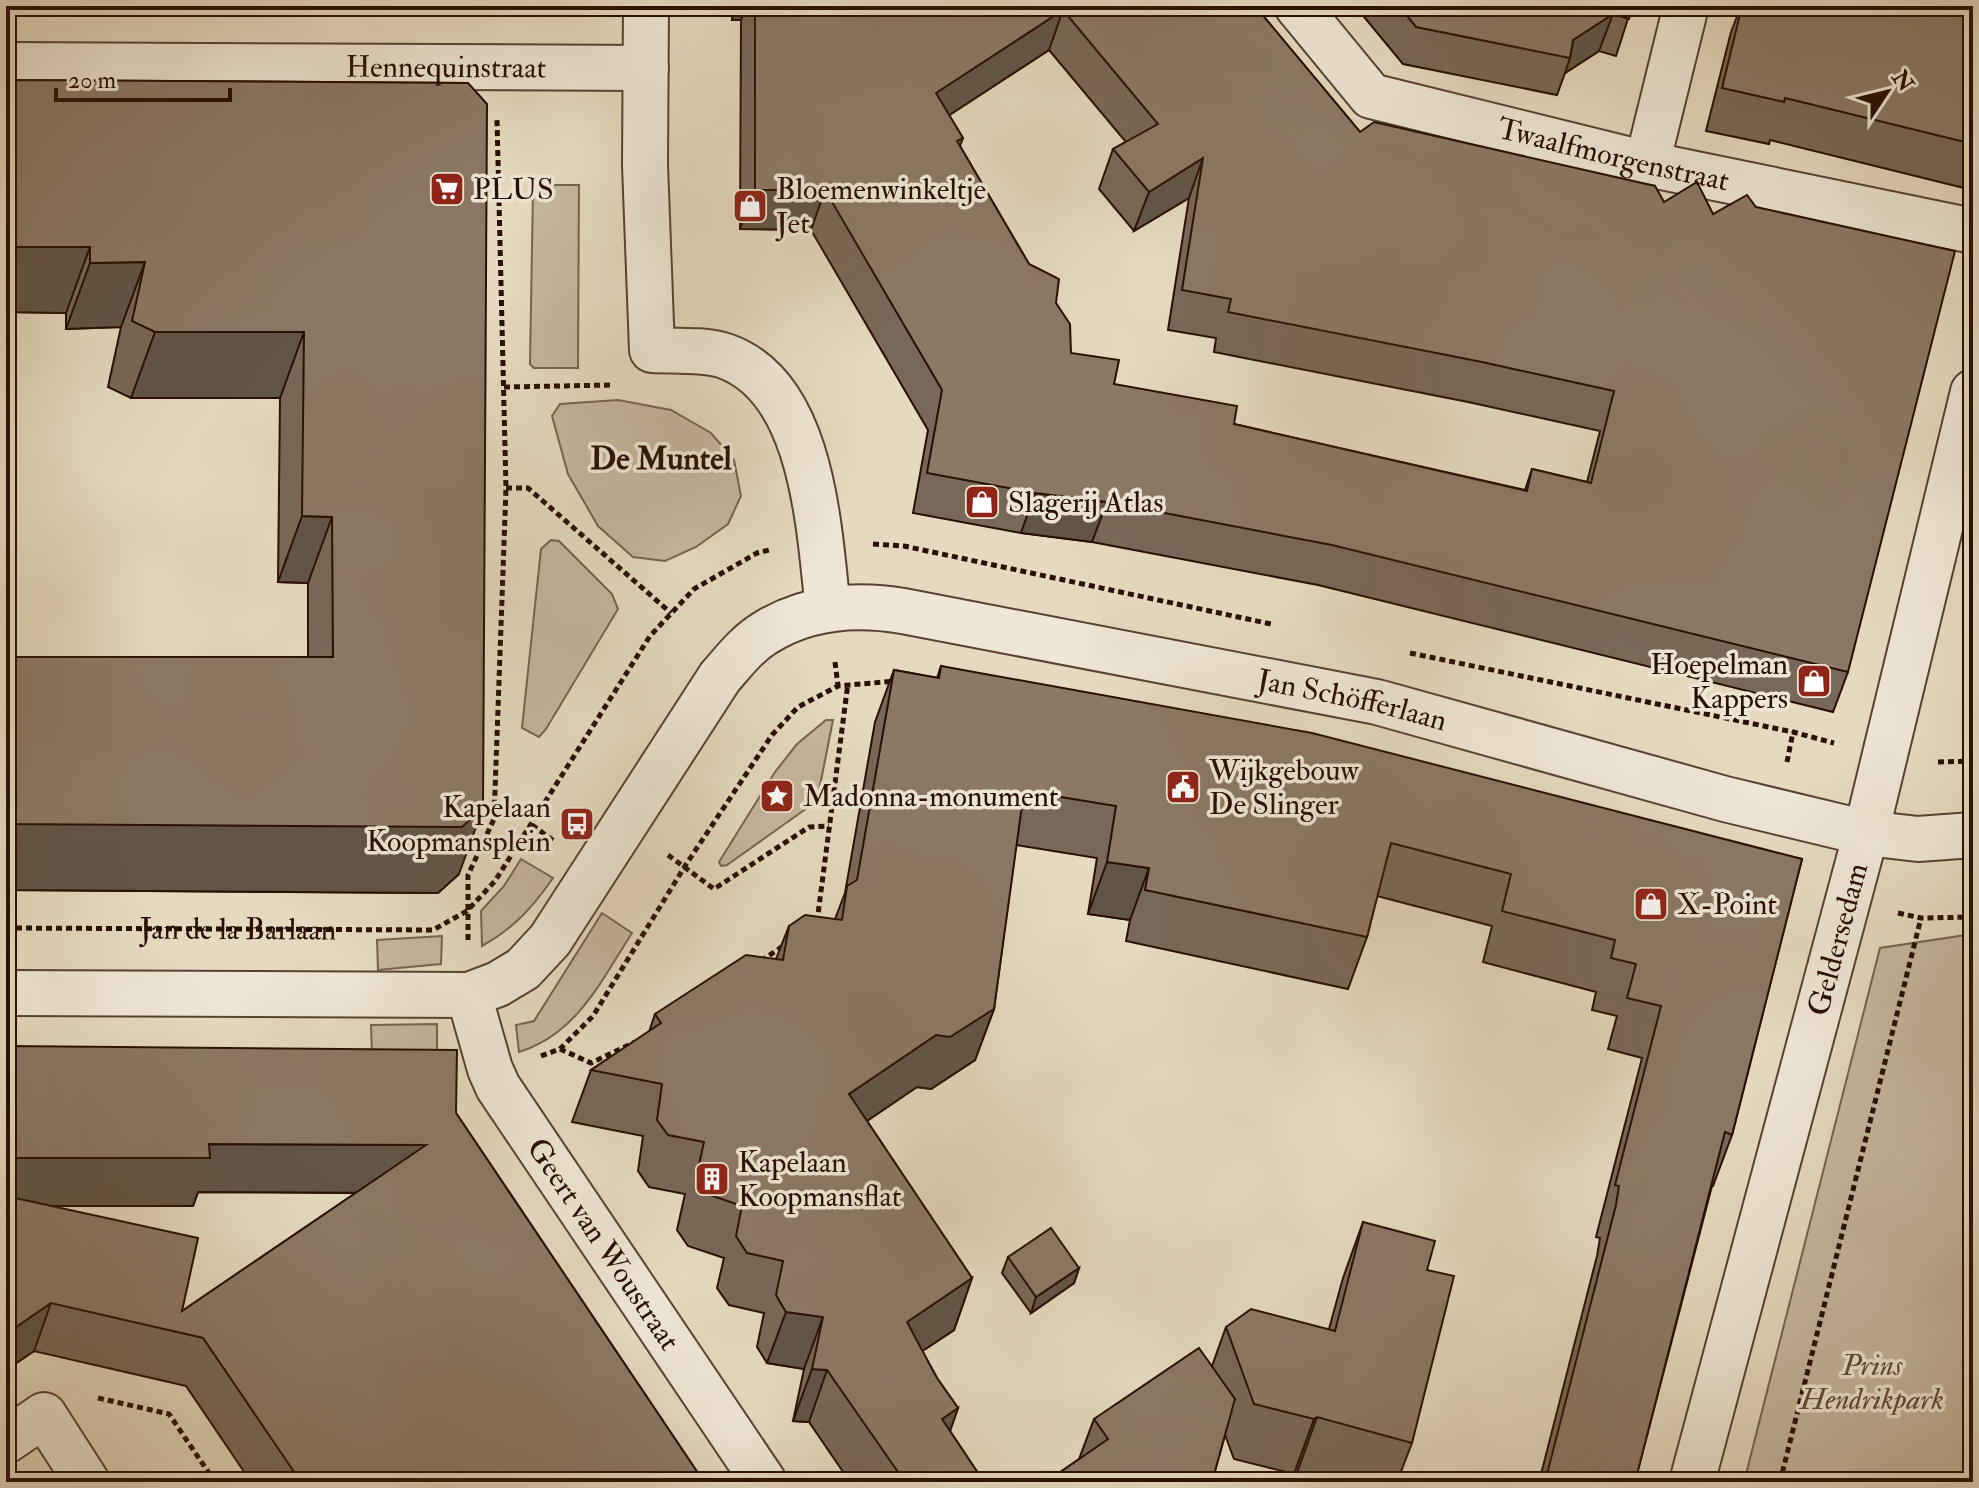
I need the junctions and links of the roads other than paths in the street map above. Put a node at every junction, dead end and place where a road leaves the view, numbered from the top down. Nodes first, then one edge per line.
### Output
1 (646, 6) edge
2 (1297, 6) edge
3 (1686, 6) edge
4 (6, 65) edge
5 (646, 68) junction
6 (1647, 164) junction
7 (1973, 231) edge
8 (1973, 392) edge
9 (828, 609) junction
10 (1866, 833) junction
11 (1973, 835) edge
12 (6, 993) edge
13 (469, 995) junction
14 (6, 1441) edge
15 (87, 1482) edge
16 (764, 1482) edge
17 (1692, 1482) edge

1 - 5 street
2 - 6 street, Twaalfmorgenstraat
3 - 6 street
4 - 5 street, Hennequinstraat
5 - 9 street
6 - 7 street, Twaalfmorgenstraat
8 - 10 street, Geldersedam
9 - 10 street, Jan Schöfferlaan
9 - 13 street
10 - 11 street, Jan Schöfferlaan
10 - 17 street, Geldersedam
12 - 13 street
13 - 16 street, Geert van Woustraat
14 - 15 street

